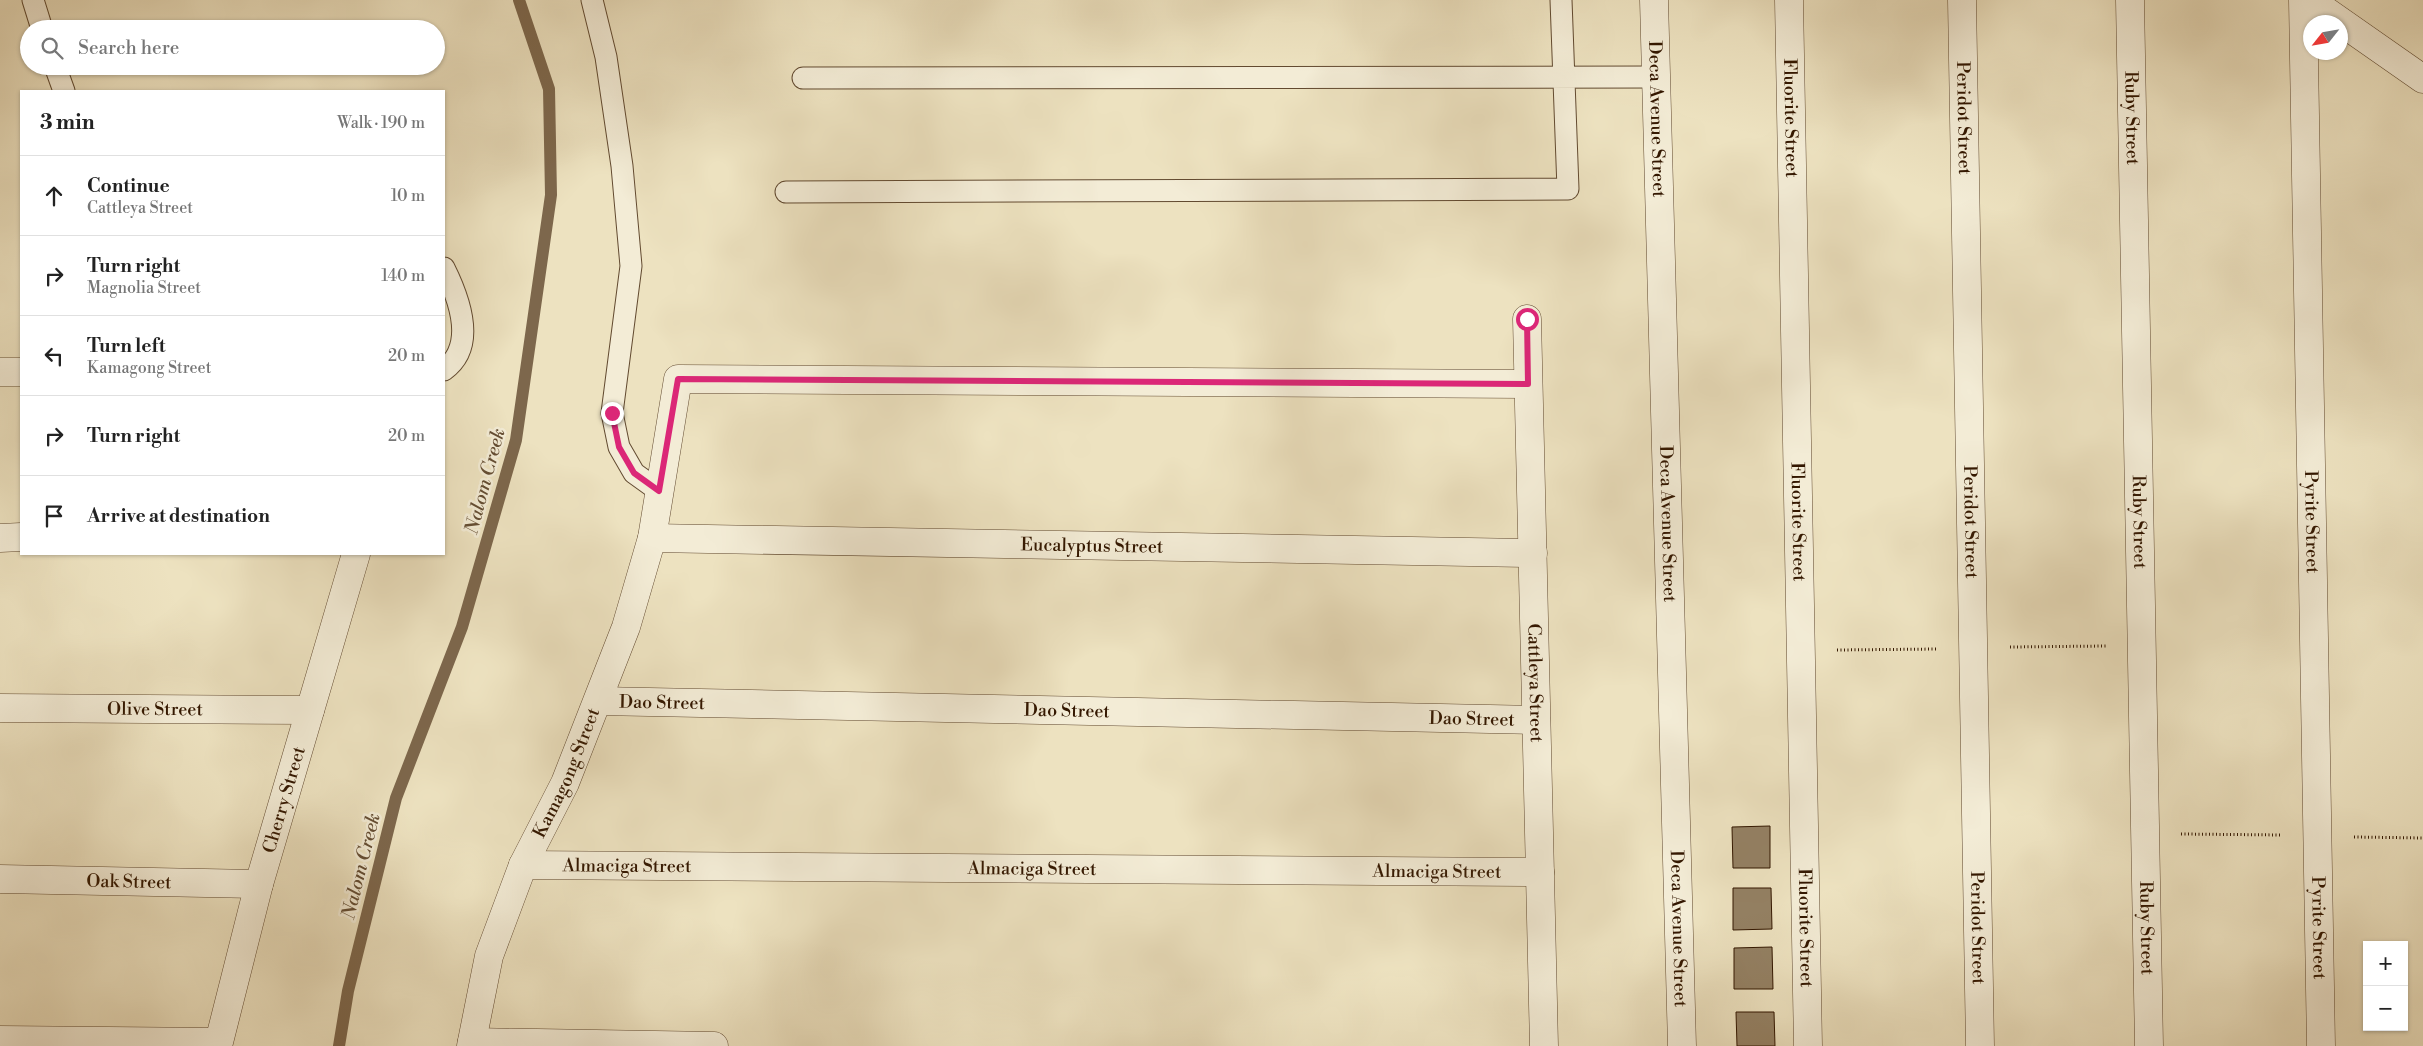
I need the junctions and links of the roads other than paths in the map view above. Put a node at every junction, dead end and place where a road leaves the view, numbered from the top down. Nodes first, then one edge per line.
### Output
1 (34, 0) edge
2 (592, 0) edge
3 (1561, 0) edge
4 (1654, 0) edge
5 (1789, 0) edge
6 (1962, 0) edge
7 (2130, 0) edge
8 (2303, 0) edge
9 (2310, 0) edge
10 (40, 20) edge
11 (58, 75) edge
12 (1564, 76) junction
13 (1657, 76) junction
14 (803, 78) dead end
15 (2423, 79) edge
16 (64, 90) edge
17 (786, 192) dead end
18 (445, 270) edge
19 (1527, 319) dead end
20 (445, 369) edge
21 (0, 372) edge
22 (20, 372) edge
23 (1528, 384) junction
24 (659, 491) junction
25 (20, 537) edge
26 (0, 538) edge
27 (652, 538) junction
28 (1532, 553) junction
29 (356, 555) edge
30 (598, 700) junction
31 (0, 708) edge
32 (310, 710) junction
33 (1536, 720) junction
34 (523, 865) junction
35 (1540, 872) junction
36 (0, 879) edge
37 (259, 884) junction
38 (0, 1040) edge
39 (218, 1044) edge
40 (471, 1044) edge
41 (714, 1046) edge
42 (1544, 1046) edge
43 (1682, 1046) edge
44 (1808, 1046) edge
45 (1980, 1046) edge
46 (2149, 1046) edge
47 (2321, 1046) edge

1 - 10 lane
2 - 24 lane
3 - 12 lane
4 - 13 street, Deca Avenue Street
5 - 44 street, Fluorite Street
6 - 45 street, Peridot Street
7 - 46 street, Ruby Street
8 - 47 street, Pyrite Street
9 - 15 street
11 - 16 lane
12 - 13 lane
12 - 14 lane
12 - 17 lane
13 - 43 street, Deca Avenue Street
18 - 20 lane
19 - 23 street, Cattleya Street
21 - 22 street
23 - 24 street, Kamagong Street
23 - 28 street, Cattleya Street
24 - 27 street, Kamagong Street
25 - 26 street
27 - 28 street, Eucalyptus Street
27 - 30 street, Kamagong Street
28 - 33 street, Cattleya Street
29 - 32 street, Cherry Street
30 - 33 street, Dao Street
30 - 34 street, Kamagong Street
31 - 32 street, Olive Street
32 - 37 street, Cherry Street
33 - 35 street, Cattleya Street
34 - 35 street, Almaciga Street
34 - 40 street, Kamagong Street
35 - 42 street, Cattleya Street
36 - 37 street, Oak Street
37 - 39 street, Cherry Street
38 - 39 street
40 - 41 street

